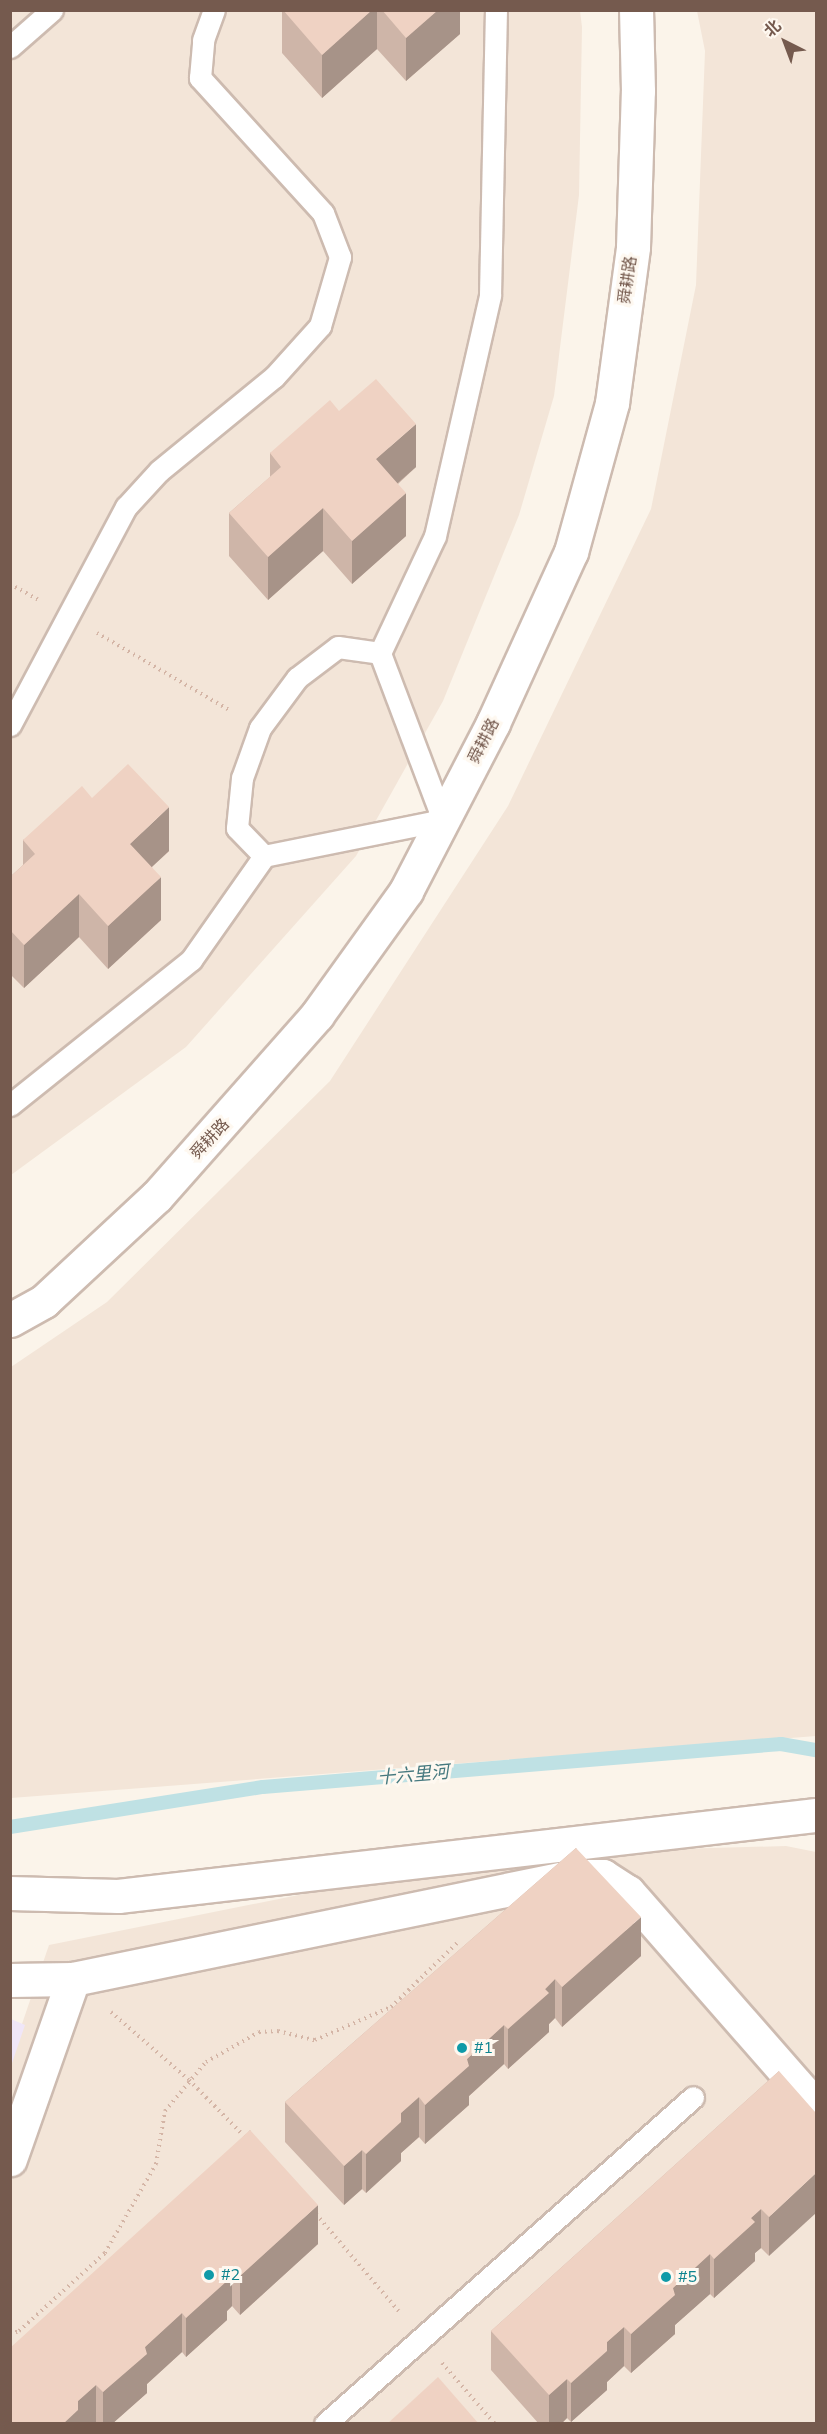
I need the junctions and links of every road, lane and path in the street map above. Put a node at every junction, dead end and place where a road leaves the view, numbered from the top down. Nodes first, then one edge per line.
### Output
1 (52, 10) edge
2 (214, 10) edge
3 (496, 10) edge
4 (636, 10) edge
5 (10, 47) edge
6 (10, 584) edge
7 (68, 617) junction
8 (380, 653) junction
9 (10, 725) edge
10 (260, 728) junction
11 (443, 819) junction
12 (264, 856) junction
13 (13, 1099) edge
14 (10, 1320) edge
15 (816, 1815) edge
16 (10, 1893) edge
17 (466, 1935) dead end
18 (73, 1979) junction
19 (10, 1980) edge
20 (189, 2080) junction
21 (693, 2097) dead end
22 (816, 2107) edge
23 (249, 2141) edge
24 (10, 2160) edge
25 (310, 2207) edge
26 (10, 2334) edge
27 (421, 2338) junction
28 (326, 2424) edge
29 (495, 2424) edge

1 - 5 lane
2 - 7 lane
3 - 8 lane
4 - 11 street, 舜耕路
6 - 7 path
7 - 9 lane
7 - 10 path
8 - 10 lane
8 - 11 lane
10 - 12 lane
11 - 12 lane
11 - 14 street, 舜耕路
12 - 13 lane
15 - 16 street
17 - 20 path
18 - 19 street
18 - 20 path
18 - 22 street
18 - 24 street
20 - 23 path
20 - 26 path
21 - 27 lane
25 - 27 path
27 - 28 lane
27 - 29 path

